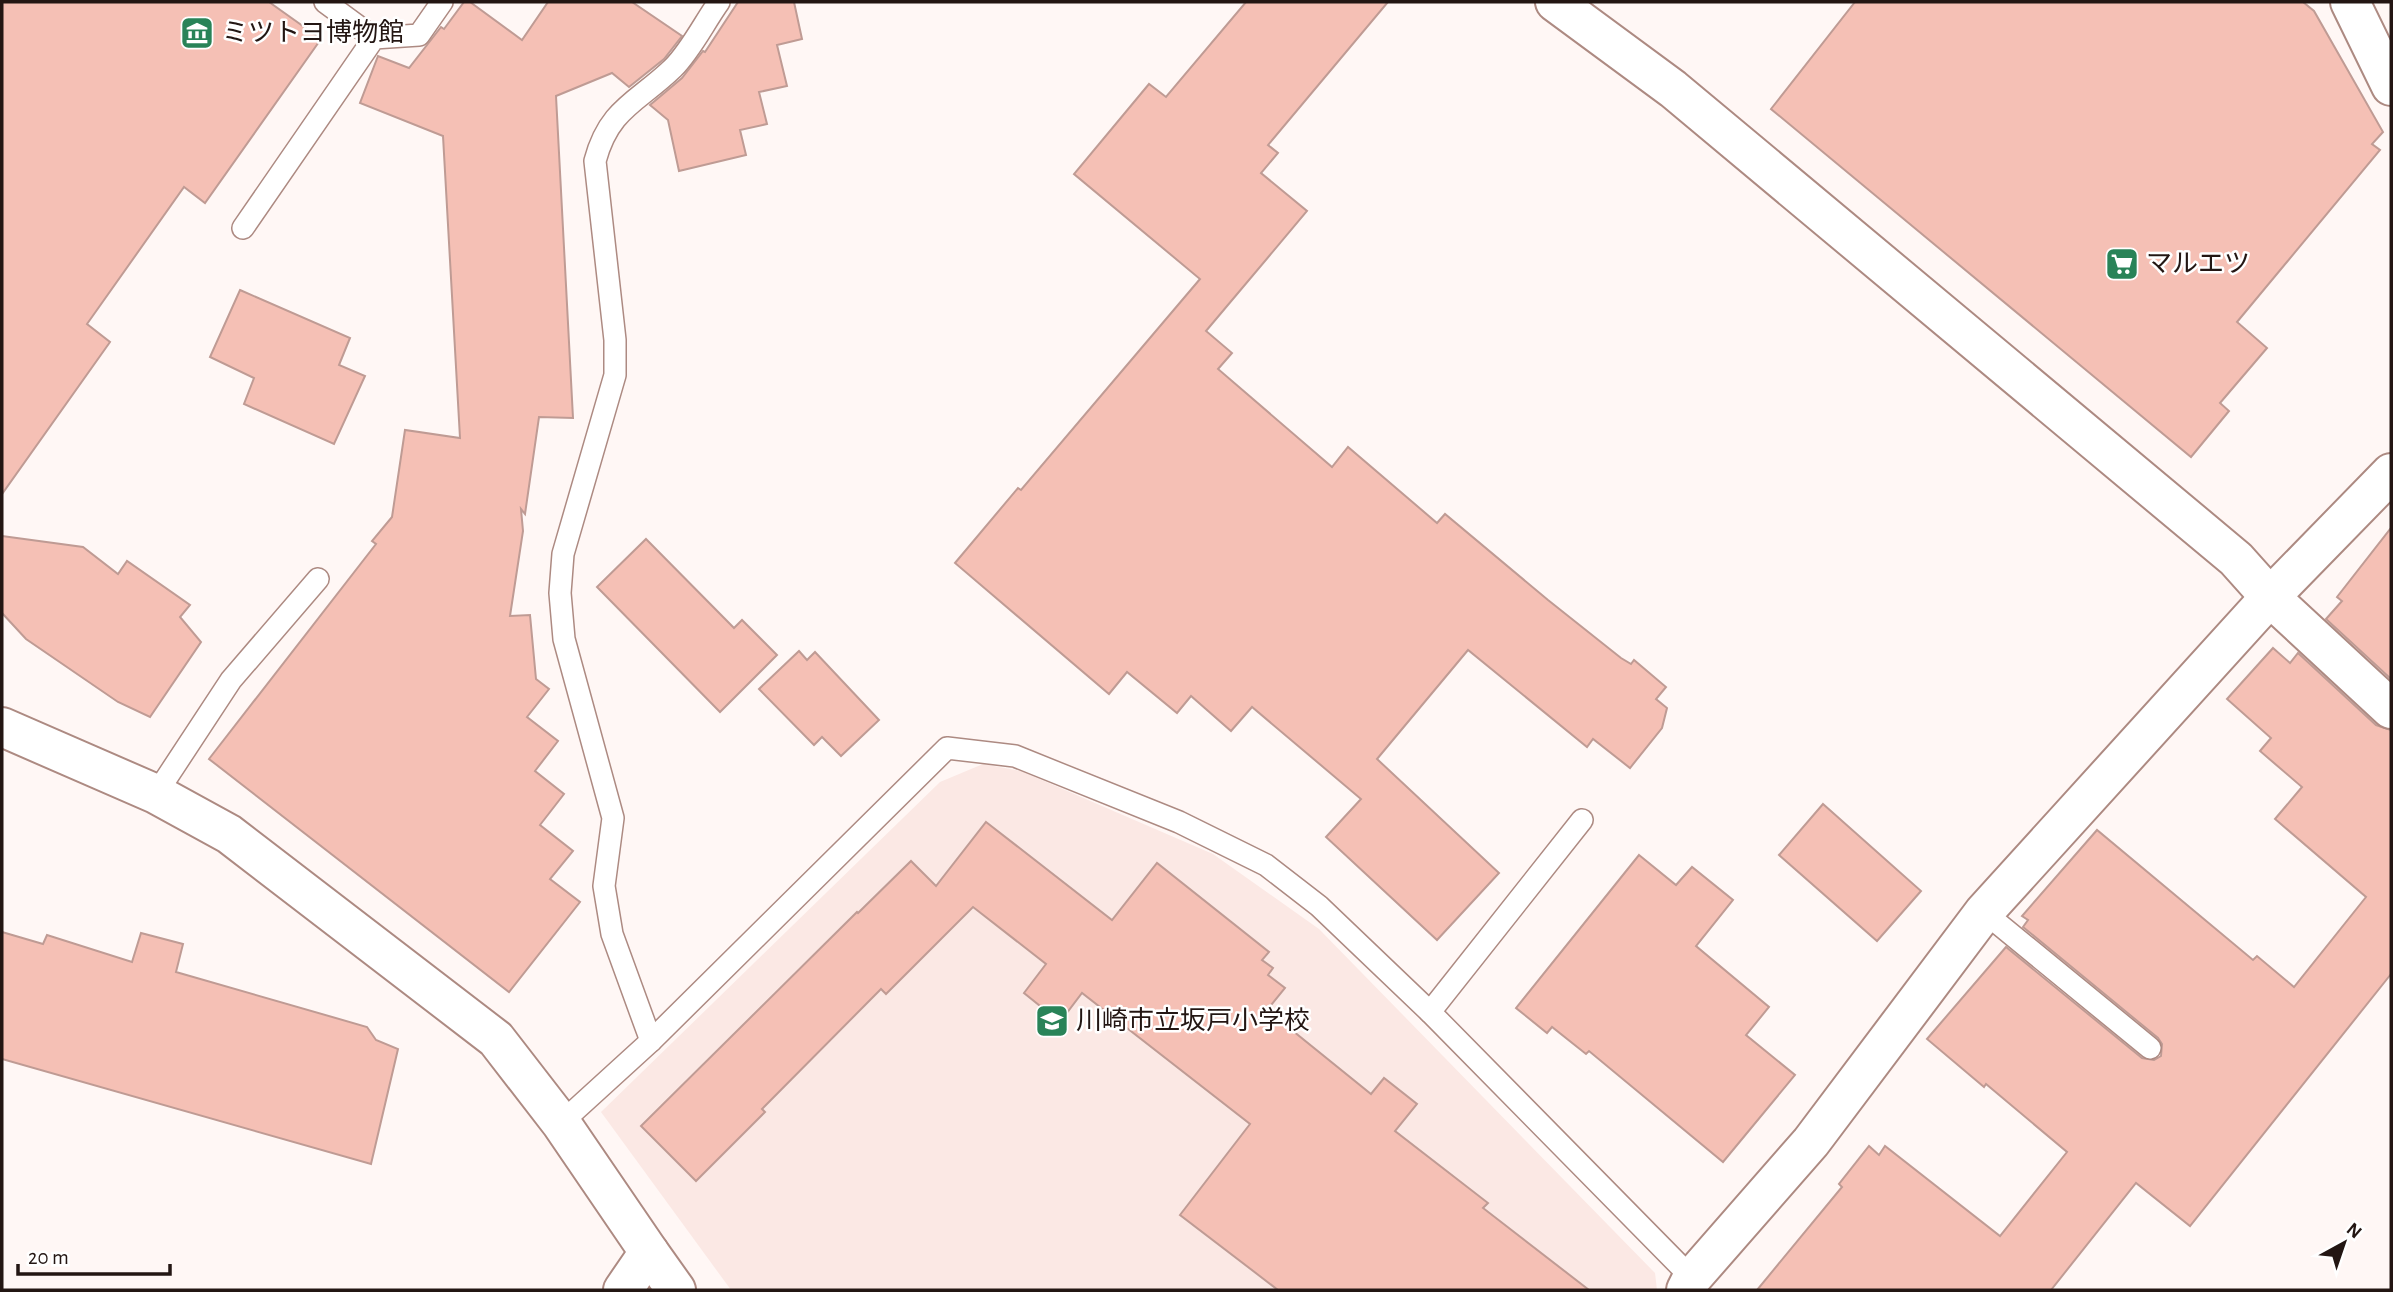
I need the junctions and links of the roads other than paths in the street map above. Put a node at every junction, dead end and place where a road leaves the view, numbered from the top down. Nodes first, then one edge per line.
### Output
1 (325, 2) edge
2 (442, 2) edge
3 (719, 2) edge
4 (1555, 2) edge
5 (2350, 2) edge
6 (374, 38) junction
7 (2391, 86) edge
8 (243, 228) dead end
9 (2391, 473) edge
10 (318, 579) dead end
11 (2270, 597) junction
12 (2391, 709) edge
13 (2, 727) edge
14 (156, 794) junction
15 (1582, 820) dead end
16 (1984, 912) junction
17 (1430, 1012) junction
18 (651, 1041) junction
19 (2150, 1048) dead end
20 (561, 1123) junction
21 (649, 1252) junction
22 (1689, 1284) edge
23 (623, 1290) edge
24 (676, 1290) edge

1 - 6 lane
2 - 6 lane
3 - 18 lane
4 - 11 street
5 - 7 street
6 - 8 lane
9 - 11 street
10 - 14 lane
11 - 12 street
11 - 16 street
13 - 14 street
14 - 20 street
15 - 17 lane
16 - 19 lane
16 - 22 street
17 - 18 lane
17 - 22 lane
18 - 20 lane
20 - 21 street
21 - 23 street
21 - 24 street

